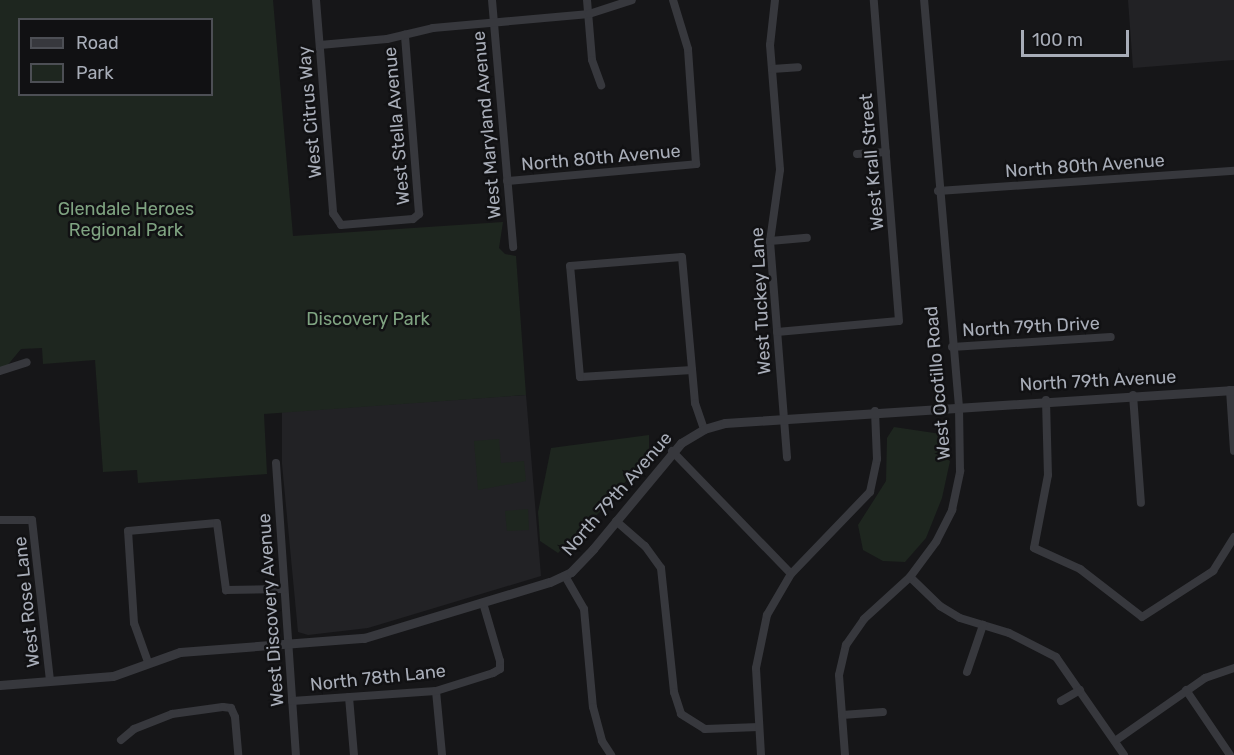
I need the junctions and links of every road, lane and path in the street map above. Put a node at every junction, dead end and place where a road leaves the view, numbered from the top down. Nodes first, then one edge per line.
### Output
1 (316, 0) edge
2 (492, 0) edge
3 (587, 0) edge
4 (632, 0) edge
5 (673, 0) edge
6 (775, 0) edge
7 (874, 0) edge
8 (924, 0) edge
9 (589, 14) junction
10 (494, 23) junction
11 (405, 35) junction
12 (320, 45) junction
13 (798, 67) dead end
14 (772, 69) junction
15 (601, 85) dead end
16 (886, 152) junction
17 (857, 154) dead end
18 (1234, 171) edge
19 (507, 181) junction
20 (938, 191) junction
21 (335, 222) joint
22 (807, 238) dead end
23 (770, 241) junction
24 (513, 247) dead end
25 (777, 332) junction
26 (1111, 337) dead end
27 (952, 347) junction
28 (27, 362) dead end
29 (692, 370) junction
30 (0, 371) edge
31 (1232, 390) edge
32 (1133, 395) junction
33 (1046, 400) junction
34 (959, 407) junction
35 (875, 411) junction
36 (783, 417) junction
37 (704, 429) junction
38 (672, 451) junction
39 (1234, 451) edge
40 (787, 457) dead end
41 (276, 463) dead end
42 (1141, 503) dead end
43 (0, 520) edge
44 (615, 521) junction
45 (1234, 537) edge
46 (791, 574) junction
47 (565, 576) junction
48 (910, 577) junction
49 (284, 589) junction
50 (483, 603) junction
51 (983, 626) junction
52 (288, 645) junction
53 (148, 662) junction
54 (1234, 668) edge
55 (968, 672) dead end
56 (50, 681) junction
57 (0, 685) edge
58 (1080, 690) junction
59 (1186, 690) junction
60 (436, 691) junction
61 (349, 697) junction
62 (292, 701) junction
63 (1061, 701) dead end
64 (883, 712) dead end
65 (842, 715) junction
66 (759, 727) junction
67 (121, 740) dead end
68 (1115, 741) junction
69 (238, 755) edge
70 (296, 755) edge
71 (354, 755) edge
72 (442, 755) edge
73 (611, 755) edge
74 (761, 755) edge
75 (845, 755) edge
76 (1124, 755) edge
77 (1230, 755) edge

1 - 12 street, West Citrus Way
2 - 10 street, West Maryland Avenue
3 - 9 street
4 - 9 street
5 - 19 street, North 80th Avenue
6 - 14 street, West Tuckey Lane
7 - 16 street, West Krall Street
8 - 20 street, West Ocotillo Road
9 - 10 street
9 - 15 street
10 - 11 street
10 - 19 street, West Maryland Avenue
11 - 12 street
11 - 21 street, West Stella Avenue
12 - 21 street, West Citrus Way
13 - 14 street
14 - 23 street, West Tuckey Lane
16 - 17 street
16 - 25 street, West Krall Street
18 - 20 street, North 80th Avenue
19 - 24 street, West Maryland Avenue
20 - 27 street, West Ocotillo Road
22 - 23 street
23 - 25 street, West Tuckey Lane
25 - 36 street, West Tuckey Lane
26 - 27 street, North 79th Drive
27 - 34 street, West Ocotillo Road
28 - 30 street
29 - 29 street
29 - 37 street
31 - 32 street, North 79th Avenue
31 - 39 street
32 - 33 street, North 79th Avenue
32 - 42 street
33 - 34 street, North 79th Avenue
33 - 45 street
34 - 35 street, North 79th Avenue
34 - 48 street, West Ocotillo Road
35 - 36 street, North 79th Avenue
35 - 46 street
36 - 37 street, North 79th Avenue
36 - 40 street, West Tuckey Lane
37 - 38 street, North 79th Avenue
38 - 44 street, North 79th Avenue
38 - 46 street
41 - 49 street, West Discovery Avenue
43 - 56 street, West Rose Lane
44 - 47 street, North 79th Avenue
44 - 66 street
46 - 66 street
47 - 50 street, North 79th Avenue
47 - 73 street
48 - 51 street
48 - 65 street
49 - 52 street, West Discovery Avenue
49 - 53 street
50 - 52 street, North 79th Avenue
50 - 60 street, North 78th Lane
51 - 55 street
51 - 58 street
52 - 53 street, North 79th Avenue
52 - 62 street, West Discovery Avenue
53 - 56 street, North 79th Avenue
54 - 59 street
56 - 57 street, North 79th Avenue
58 - 63 street
58 - 68 street
59 - 68 street
59 - 77 street
60 - 61 street, North 78th Lane
60 - 72 street
61 - 62 street, North 78th Lane
61 - 71 street
62 - 70 street, West Discovery Avenue
64 - 65 street
65 - 75 street
66 - 74 street
67 - 69 street
68 - 76 street

